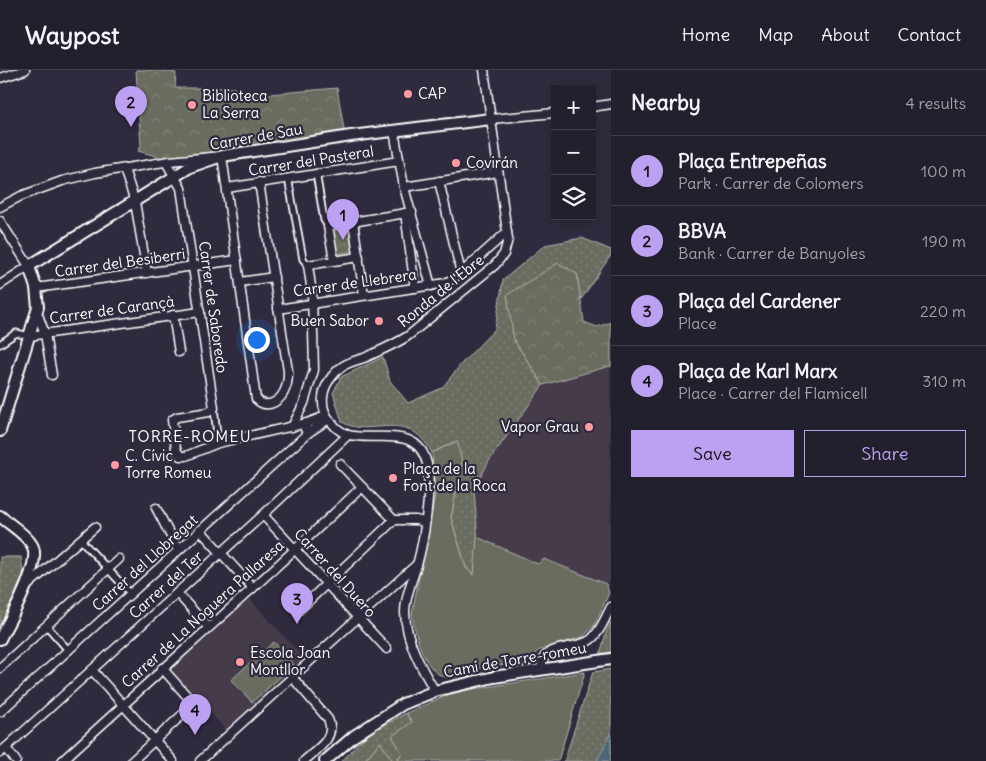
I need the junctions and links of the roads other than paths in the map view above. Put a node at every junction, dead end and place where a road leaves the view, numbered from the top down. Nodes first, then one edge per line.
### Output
1 (25, 70) edge
2 (484, 70) edge
3 (0, 78) edge
4 (611, 104) edge
5 (596, 106) edge
6 (551, 113) edge
7 (491, 119) junction
8 (394, 131) junction
9 (222, 156) junction
10 (399, 161) junction
11 (166, 162) junction
12 (124, 169) junction
13 (498, 172) junction
14 (316, 173) junction
15 (174, 177) junction
16 (288, 178) junction
17 (439, 181) junction
18 (259, 182) junction
19 (404, 187) junction
20 (227, 188) junction
21 (135, 202) junction
22 (0, 207) edge
23 (409, 212) junction
24 (0, 221) edge
25 (353, 221) junction
26 (328, 226) junction
27 (508, 232) junction
28 (359, 257) junction
29 (237, 260) junction
30 (334, 260) junction
31 (308, 265) junction
32 (30, 266) junction
33 (193, 267) junction
34 (147, 272) junction
35 (461, 273) junction
36 (274, 277) junction
37 (240, 282) junction
38 (0, 285) edge
39 (431, 286) junction
40 (36, 288) junction
41 (415, 288) junction
42 (364, 295) junction
43 (312, 303) junction
44 (278, 309) junction
45 (37, 312) junction
46 (200, 312) junction
47 (173, 315) junction
48 (45, 334) junction
49 (29, 336) junction
50 (0, 344) edge
51 (179, 352) dead end
52 (52, 375) dead end
53 (214, 408) junction
54 (328, 418) junction
55 (307, 423) junction
56 (292, 426) junction
57 (0, 431) edge
58 (308, 433) junction
59 (348, 435) junction
60 (218, 443) junction
61 (340, 464) dead end
62 (362, 487) junction
63 (156, 508) dead end
64 (263, 515) junction
65 (0, 516) edge
66 (394, 520) junction
67 (424, 522) junction
68 (95, 527) dead end
69 (200, 530) junction
70 (81, 540) junction
71 (296, 549) junction
72 (178, 550) junction
73 (221, 553) junction
74 (119, 559) dead end
75 (417, 564) junction
76 (108, 569) junction
77 (326, 583) junction
78 (27, 586) junction
79 (253, 588) junction
80 (177, 593) junction
81 (130, 594) junction
82 (611, 607) edge
83 (299, 610) dead end
84 (357, 618) junction
85 (46, 626) junction
86 (208, 628) junction
87 (0, 639) edge
88 (387, 649) dead end
89 (69, 650) junction
90 (611, 659) edge
91 (0, 668) edge
92 (162, 668) junction
93 (92, 670) junction
94 (542, 670) junction
95 (292, 677) junction
96 (434, 690) junction
97 (122, 705) junction
98 (0, 712) edge
99 (155, 741) junction
100 (3, 751) edge
101 (16, 761) edge
102 (62, 761) edge
103 (132, 761) edge
104 (173, 761) edge
105 (200, 761) edge
106 (304, 761) edge
107 (326, 761) edge

1 - 3 street
2 - 7 street, Ronda de l'Ebre
4 - 5 street
6 - 7 street
7 - 8 street, Carrer de Sau
7 - 13 street, Ronda de l'Ebre
8 - 9 street, Carrer de Sau
8 - 10 street
9 - 11 street
9 - 15 street, Carrer de Sau
9 - 20 street
10 - 14 street, Carrer del Pasteral
10 - 19 street
11 - 12 street
11 - 15 street, Carrer de Saboredo
12 - 21 street
12 - 22 street
13 - 17 street
13 - 27 street, Ronda de l'Ebre
14 - 16 street, Carrer del Pasteral
14 - 26 street
15 - 21 street, Carrer de Sau
15 - 33 street, Carrer de Saboredo
16 - 18 street, Carrer del Pasteral
16 - 31 street
17 - 19 street
17 - 35 street
18 - 20 street, Carrer del Pasteral
18 - 36 street
19 - 23 street
20 - 29 street
21 - 32 street, Carrer de Sau
21 - 34 street
23 - 25 street
23 - 39 street
23 - 41 street
24 - 32 street
25 - 26 street
25 - 28 street
26 - 30 street
27 - 35 street, Carrer de Llebrera
27 - 54 street, Ronda de l'Ebre
28 - 30 street
28 - 42 street
29 - 33 street, Carrer del Besiberri
29 - 37 street
30 - 31 street
31 - 43 street
32 - 38 street, Carrer de Sau
32 - 40 street
33 - 34 street, Carrer del Besiberri
33 - 46 street, Carrer de Saboredo
34 - 40 street, Carrer del Besiberri
35 - 39 street, Carrer de Llebrera
36 - 37 street
36 - 44 street
37 - 44 street
39 - 41 street, Carrer de Llebrera
40 - 45 street
41 - 42 street, Carrer de Llebrera
42 - 43 street, Carrer de Llebrera
43 - 44 street, Carrer de Llebrera
43 - 56 street
45 - 48 street
45 - 49 street
46 - 47 street, Carrer de Carançà
46 - 53 street, Carrer de Saboredo
47 - 48 street, Carrer de Carançà
47 - 51 street
48 - 49 street, Carrer de Carançà
48 - 52 street
49 - 50 street
49 - 57 street
53 - 60 street, Carrer de Saboredo
53 - 60 street
54 - 55 street
54 - 58 street, Carrer del Llobregat
54 - 59 street
55 - 56 street
55 - 58 street
56 - 60 street
58 - 69 street, Carrer del Llobregat
59 - 64 street, Carrer del Ter
59 - 67 street
61 - 62 street
62 - 66 street
62 - 71 street, Carrer de La Noguera Pallaresa
63 - 72 street
64 - 71 street, Carrer del Duero
64 - 73 street, Carrer del Ter
65 - 78 street
66 - 67 street
66 - 77 street
67 - 75 street
68 - 70 street
69 - 72 street, Carrer del Llobregat
69 - 73 street
70 - 76 street
70 - 78 street
71 - 77 street, Carrer del Duero
71 - 79 street, Carrer de La Noguera Pallaresa
72 - 81 street, Carrer del Llobregat
73 - 79 street
73 - 80 street, Carrer del Ter
74 - 76 street
75 - 84 street
75 - 96 street
76 - 81 street
76 - 85 street
77 - 83 street
77 - 84 street, Carrer del Duero
78 - 87 street
79 - 86 street, Carrer de La Noguera Pallaresa
80 - 86 street
80 - 93 street, Carrer del Ter
81 - 89 street, Carrer del Llobregat
82 - 94 street
84 - 88 street, Carrer del Duero
84 - 95 street
85 - 89 street
85 - 91 street
86 - 92 street, Carrer de La Noguera Pallaresa
89 - 98 street, Carrer del Llobregat
90 - 94 street, Camí de Torre-romeu
92 - 97 street, Carrer de La Noguera Pallaresa
92 - 99 street
93 - 97 street
93 - 100 street, Carrer del Ter
94 - 96 street, Camí de Torre-romeu
95 - 105 street
95 - 106 street
96 - 107 street, Camí de Torre-romeu
97 - 99 street
97 - 102 street, Carrer de La Noguera Pallaresa
99 - 103 street
99 - 104 street
100 - 101 street

